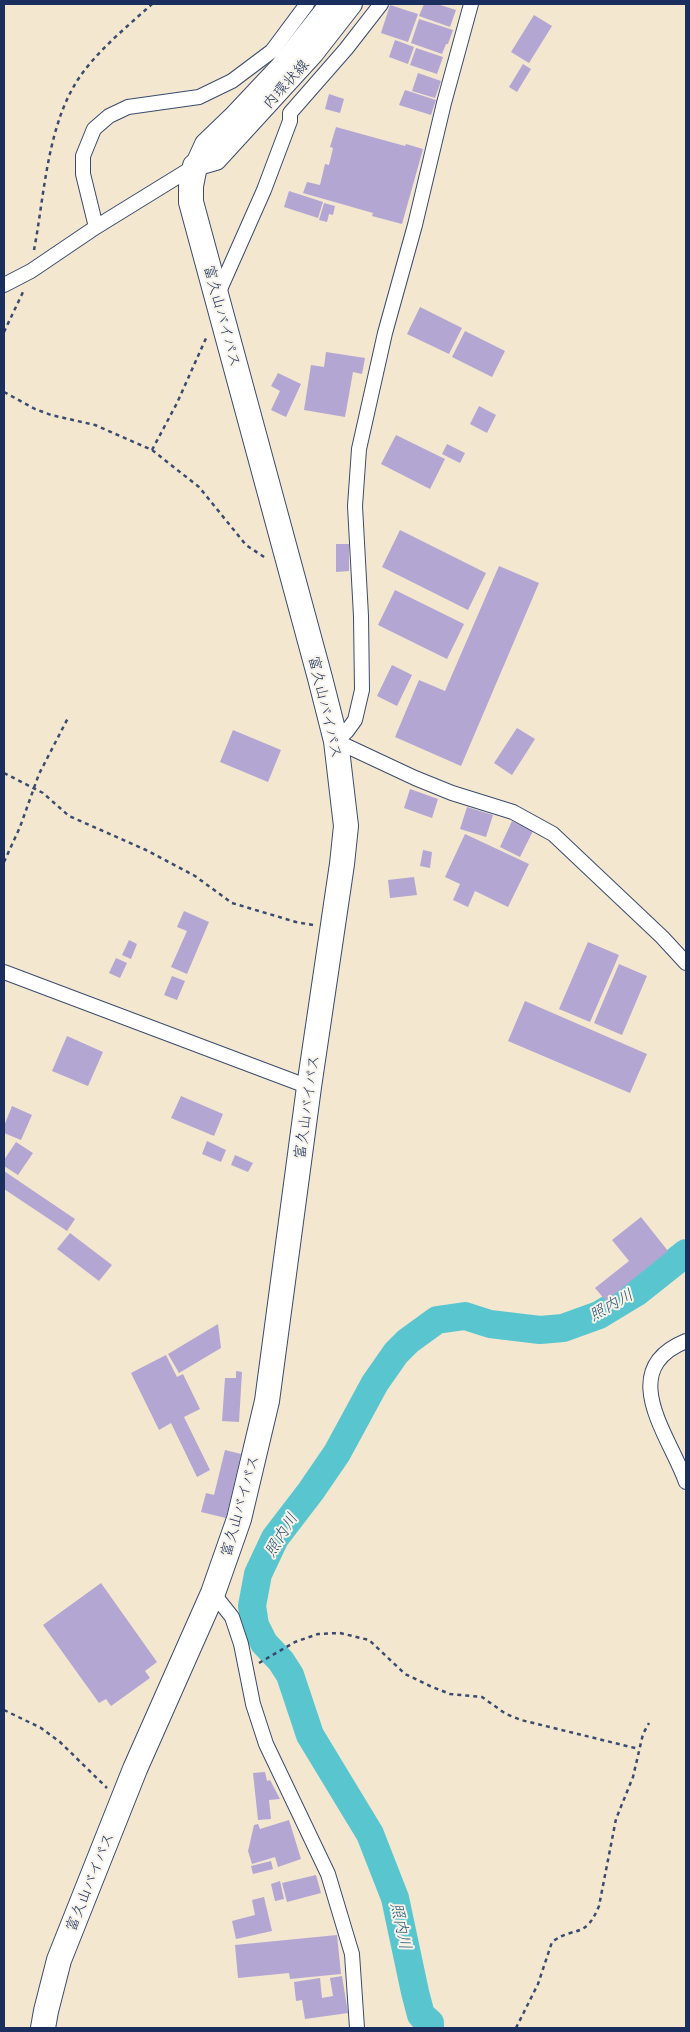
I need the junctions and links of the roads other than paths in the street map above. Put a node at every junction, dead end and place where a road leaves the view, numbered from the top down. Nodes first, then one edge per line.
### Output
1 (307, 4) edge
2 (330, 4) edge
3 (352, 4) edge
4 (380, 4) edge
5 (471, 4) edge
6 (205, 156) junction
7 (96, 227) junction
8 (4, 285) edge
9 (217, 296) junction
10 (336, 741) junction
11 (686, 963) edge
12 (4, 972) edge
13 (309, 1087) junction
14 (686, 1341) edge
15 (686, 1482) edge
16 (213, 1593) junction
17 (43, 2028) edge
18 (357, 2028) edge

1 - 7 street
2 - 6 main road, 内環状線
3 - 6 main road, 内環状線
4 - 9 street
5 - 10 street
6 - 7 street
6 - 9 highway, 富久山バイパス
7 - 8 street
9 - 10 highway, 富久山バイパス
10 - 11 street
10 - 13 highway, 富久山バイパス
12 - 13 street
13 - 16 highway, 富久山バイパス
14 - 15 street
16 - 17 highway, 富久山バイパス
16 - 18 street

